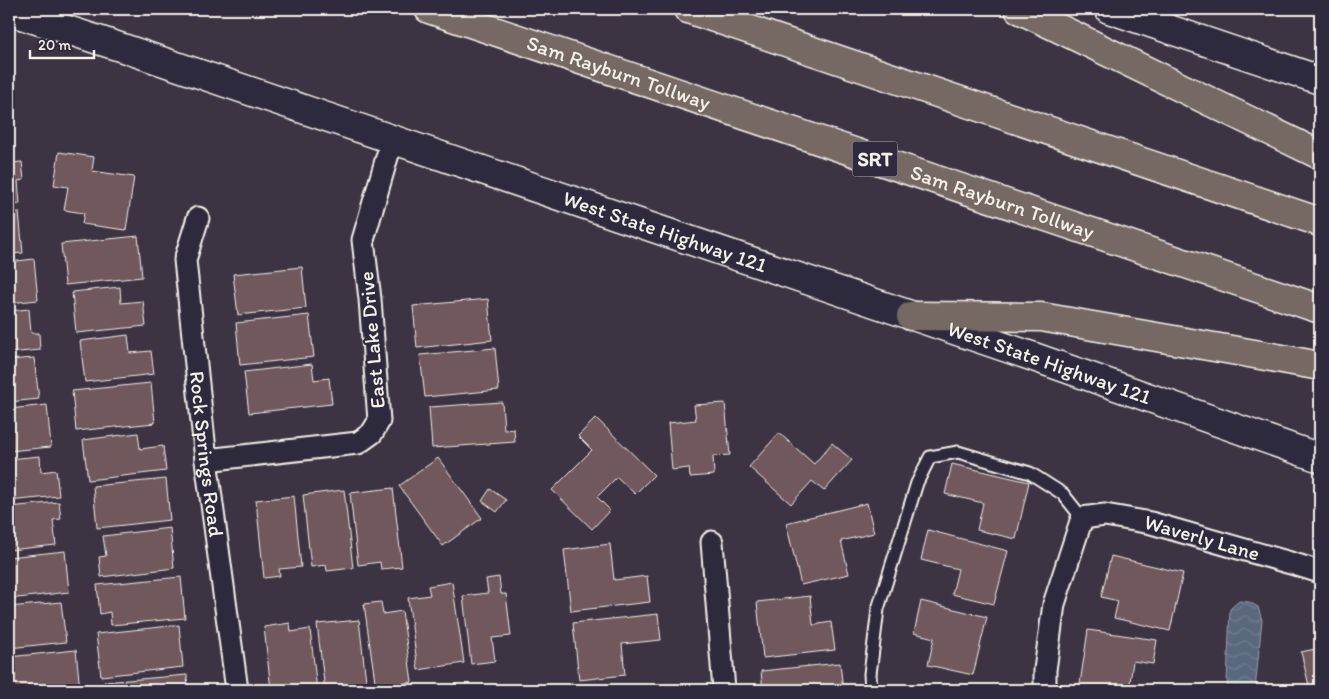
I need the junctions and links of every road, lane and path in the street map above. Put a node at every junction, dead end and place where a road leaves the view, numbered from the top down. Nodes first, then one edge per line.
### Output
1 (429, 9) edge
2 (688, 9) edge
3 (1019, 9) edge
4 (1109, 9) edge
5 (9, 11) edge
6 (1320, 80) edge
7 (392, 140) junction
8 (1320, 154) edge
9 (198, 218) dead end
10 (1320, 222) edge
11 (1320, 309) edge
12 (911, 316) junction
13 (1320, 366) edge
14 (1320, 458) edge
15 (206, 460) junction
16 (1082, 518) junction
17 (712, 542) dead end
18 (1320, 572) edge
19 (237, 690) edge
20 (724, 690) edge
21 (871, 690) edge
22 (1045, 690) edge

1 - 11 highway, Sam Rayburn Tollway / SRT
2 - 10 highway
3 - 8 highway
4 - 6 main road
5 - 7 main road, West State Highway 121
7 - 12 main road, West State Highway 121
7 - 15 street, East Lake Drive
9 - 15 street, Rock Springs Road
12 - 13 highway
12 - 14 main road, West State Highway 121
15 - 19 street, Rock Springs Road
16 - 18 street, Waverly Lane
16 - 21 lane
16 - 22 street
17 - 20 street

